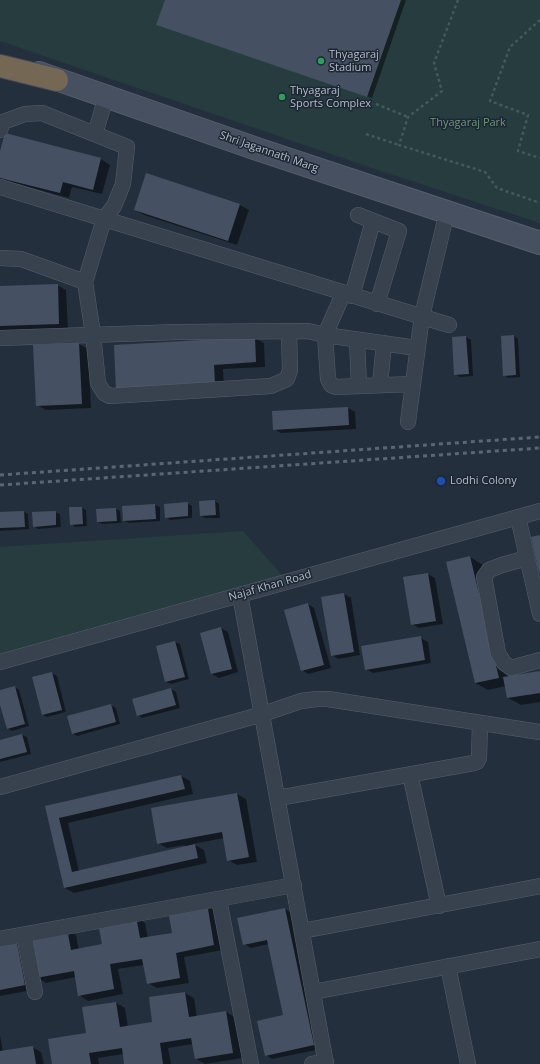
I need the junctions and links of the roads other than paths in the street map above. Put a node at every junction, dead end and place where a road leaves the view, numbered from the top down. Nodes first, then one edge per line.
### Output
1 (0, 59) edge
2 (0, 66) edge
3 (57, 80) junction
4 (106, 97) junction
5 (0, 130) edge
6 (95, 134) junction
7 (0, 187) edge
8 (447, 212) junction
9 (358, 215) dead end
10 (104, 219) junction
11 (373, 221) junction
12 (540, 243) edge
13 (0, 258) edge
14 (85, 282) junction
15 (347, 295) junction
16 (377, 304) junction
17 (422, 316) junction
18 (449, 325) dead end
19 (289, 331) junction
20 (93, 334) junction
21 (325, 335) junction
22 (0, 338) edge
23 (357, 340) junction
24 (384, 343) junction
25 (417, 348) junction
26 (412, 384) junction
27 (380, 385) junction
28 (359, 386) junction
29 (408, 422) dead end
30 (540, 511) edge
31 (518, 517) junction
32 (527, 558) junction
33 (240, 595) junction
34 (540, 614) edge
35 (540, 660) edge
36 (0, 662) edge
37 (263, 714) junction
38 (480, 724) junction
39 (539, 735) edge
40 (410, 774) junction
41 (0, 787) edge
42 (278, 798) junction
43 (294, 885) junction
44 (540, 886) edge
45 (219, 900) junction
46 (438, 906) junction
47 (302, 931) junction
48 (24, 934) junction
49 (0, 940) edge
50 (540, 949) edge
51 (448, 966) junction
52 (35, 992) dead end
53 (313, 992) junction
54 (321, 1063) edge
55 (251, 1064) edge
56 (468, 1064) edge

1 - 3 street, Shri Jagannath Marg
2 - 3 highway
3 - 4 street, Shri Jagannath Marg
4 - 6 street
4 - 8 street, Shri Jagannath Marg
5 - 6 street
6 - 10 street
7 - 10 street
8 - 12 street, Shri Jagannath Marg
8 - 17 street
9 - 11 street
10 - 14 street
10 - 15 street
11 - 15 street
11 - 16 street
13 - 14 street
14 - 20 street
15 - 16 street
15 - 21 street
16 - 17 street
17 - 18 street
17 - 25 street
19 - 20 street
19 - 20 street
19 - 21 street
20 - 22 street
21 - 23 street
21 - 28 street
23 - 24 street
23 - 28 street
24 - 25 street
24 - 27 street
25 - 26 street
26 - 27 street
26 - 29 street
27 - 28 street
30 - 31 street, Najaf Khan Road
31 - 32 street
31 - 33 street, Najaf Khan Road
32 - 34 street
32 - 35 street
33 - 36 street, Najaf Khan Road
33 - 37 street
37 - 38 street
37 - 41 street
37 - 42 street
38 - 39 street
38 - 40 street
40 - 42 street
40 - 46 street
42 - 43 street
43 - 45 street
43 - 47 street
44 - 46 street
45 - 48 street
45 - 55 street
46 - 47 street
47 - 53 street
48 - 49 street
48 - 52 street
50 - 51 street
51 - 53 street
51 - 56 street
53 - 54 street

